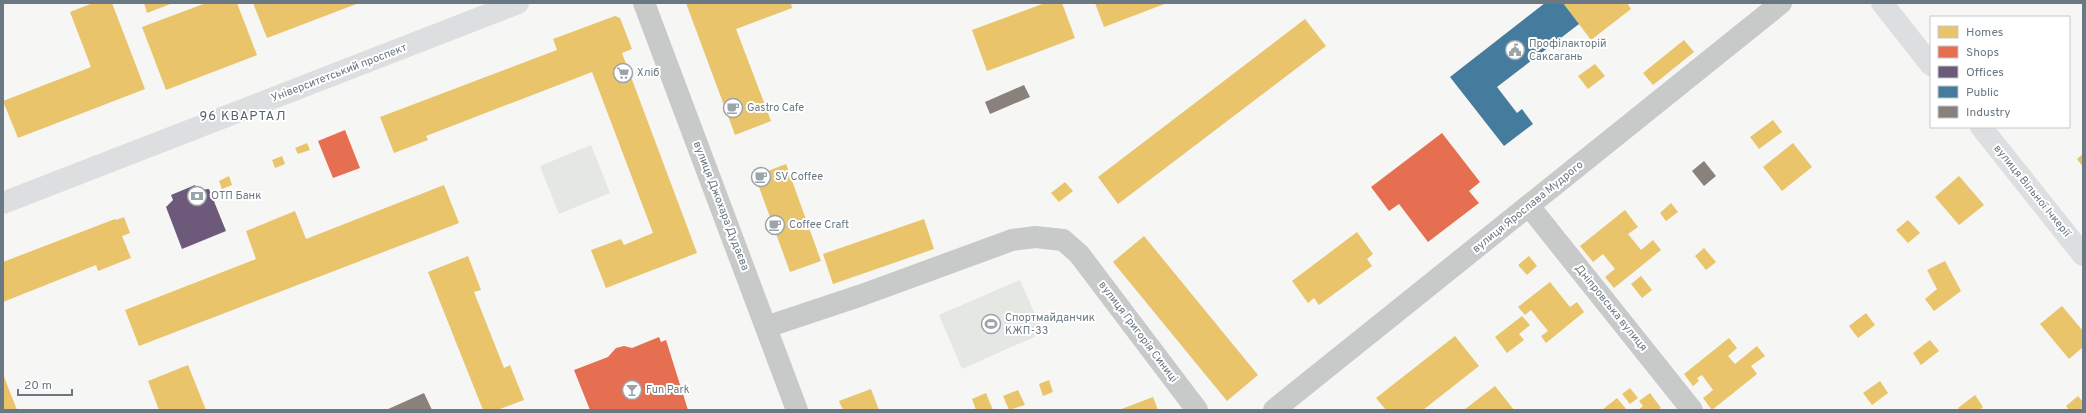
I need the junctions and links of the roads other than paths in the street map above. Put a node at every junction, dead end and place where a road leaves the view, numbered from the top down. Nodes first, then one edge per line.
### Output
1 (518, 3) edge
2 (644, 3) edge
3 (1781, 3) edge
4 (1882, 3) edge
5 (1930, 64) edge
6 (1982, 128) edge
7 (3, 203) edge
8 (1529, 206) junction
9 (2083, 255) edge
10 (766, 327) junction
11 (797, 410) edge
12 (1197, 410) edge
13 (1274, 410) edge
14 (1692, 410) edge

1 - 7 main road, Університетський проспект
2 - 10 street, вулиця Джохара Дудаєва
3 - 8 street, вулиця Ярослава Мудрого
4 - 5 main road
6 - 9 main road, вулиця Вільної Ічкерії
8 - 13 street, вулиця Ярослава Мудрого
8 - 14 street, Дніпровська вулиця
10 - 11 street, вулиця Джохара Дудаєва
10 - 12 street, вулиця Григорія Синиці

